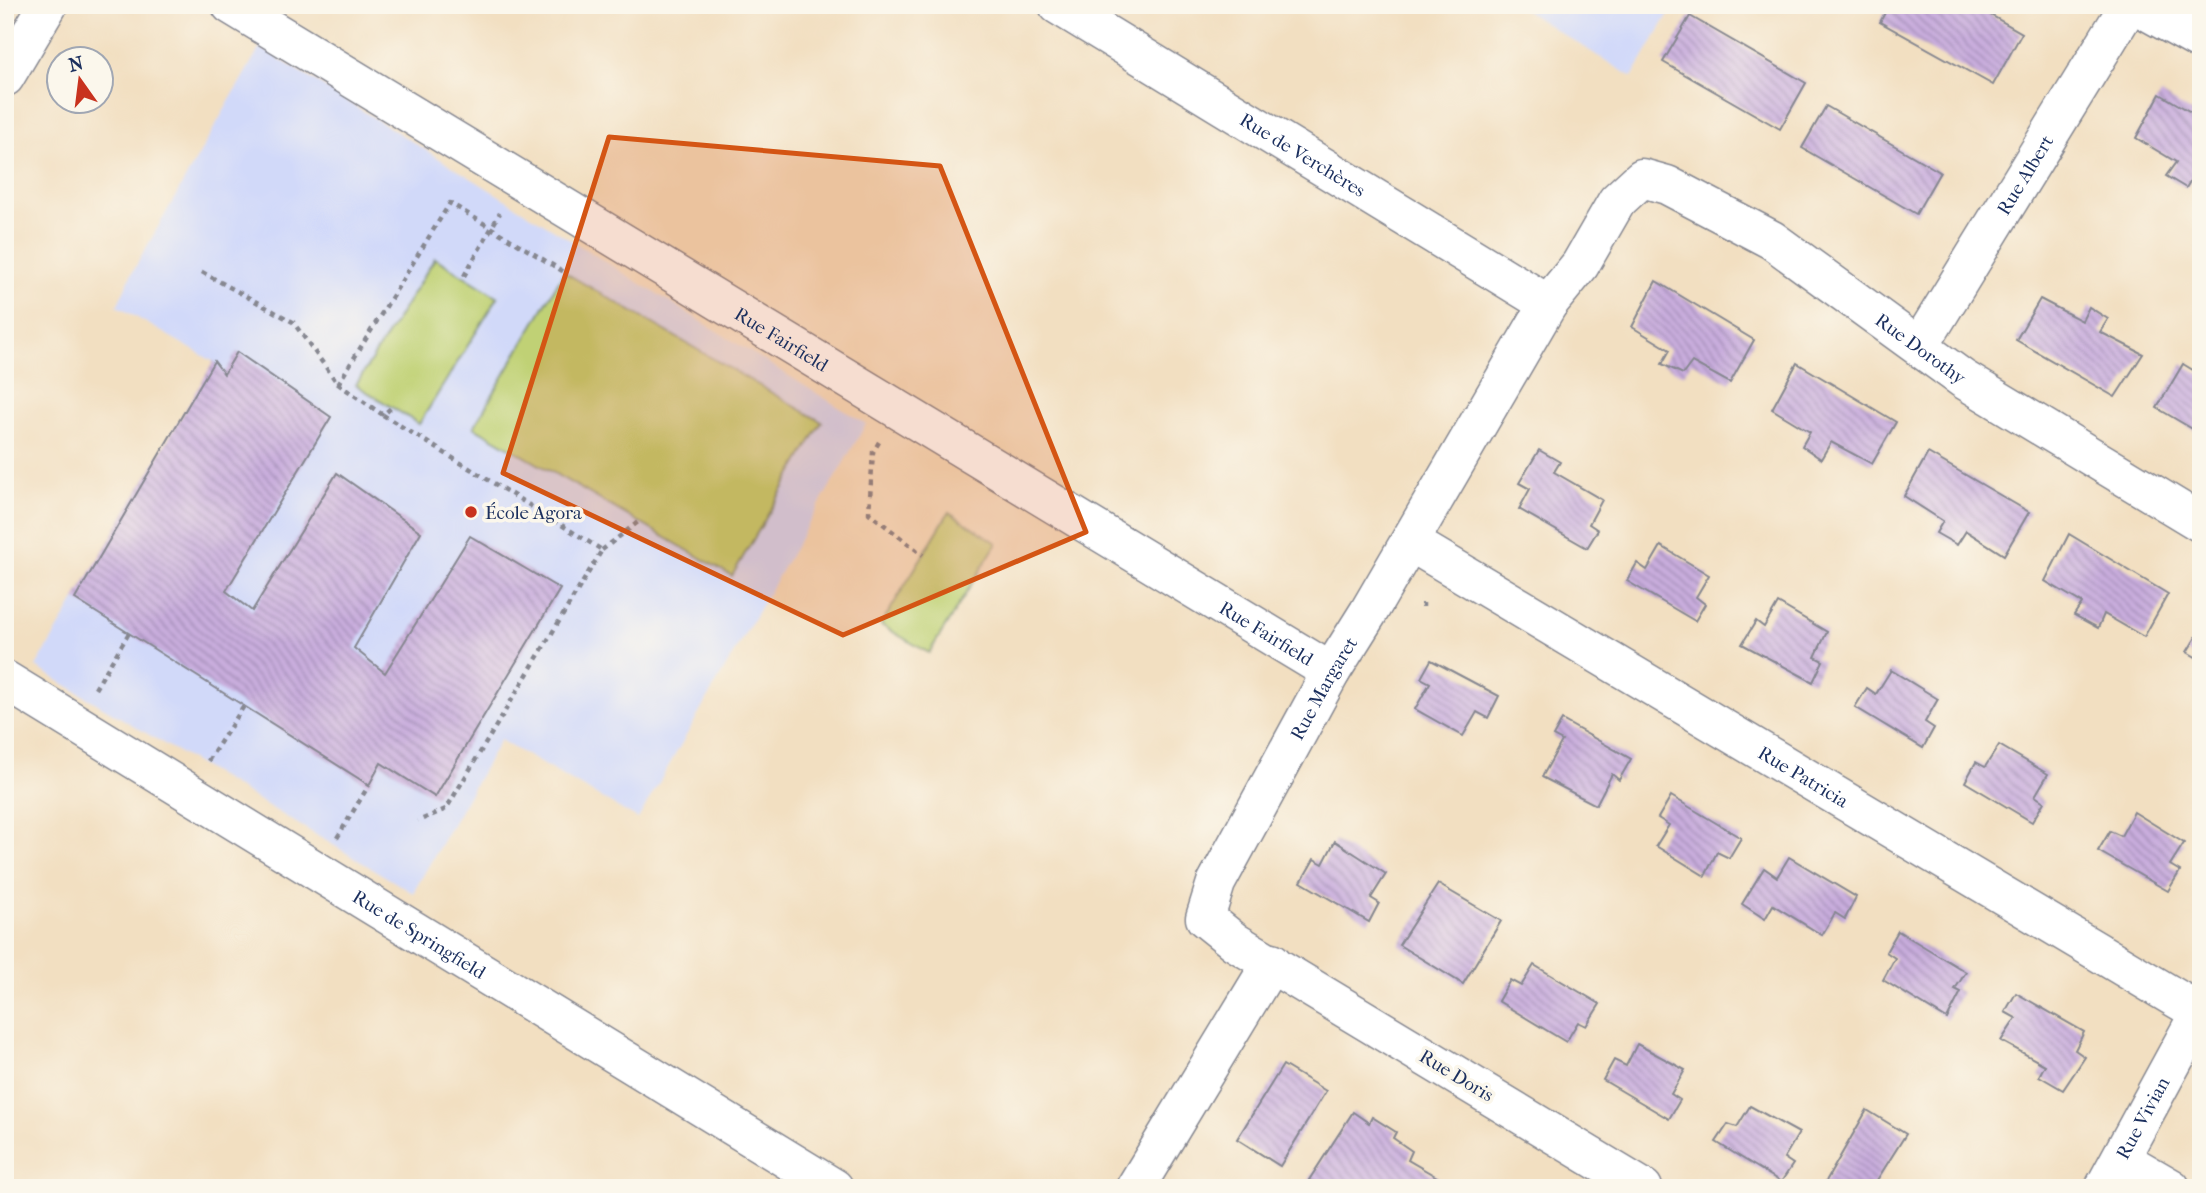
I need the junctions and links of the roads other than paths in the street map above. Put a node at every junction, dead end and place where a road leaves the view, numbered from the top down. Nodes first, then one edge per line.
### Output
1 (48, 5) edge
2 (231, 5) edge
3 (1058, 5) edge
4 (2129, 5) edge
5 (2136, 5) edge
6 (2201, 41) edge
7 (5, 77) edge
8 (1642, 178) joint
9 (1548, 304) junction
10 (1920, 345) junction
11 (2201, 523) edge
12 (1410, 542) junction
13 (1331, 671) junction
14 (5, 680) edge
15 (1272, 962) junction
16 (2200, 1011) edge
17 (2113, 1173) edge
18 (834, 1188) edge
19 (1135, 1188) edge
20 (1643, 1188) edge
21 (2171, 1188) edge

1 - 7 street
2 - 13 street, Rue Fairfield
3 - 9 street, Rue de Verchères
4 - 10 street, Rue Albert
5 - 6 street
8 - 9 street, Rue Margaret
8 - 10 street, Rue Dorothy
9 - 12 street, Rue Margaret
10 - 11 street, Rue Dorothy
12 - 13 street, Rue Margaret
12 - 16 street, Rue Patricia
13 - 15 street, Rue Margaret
14 - 18 street, Rue de Springfield
15 - 19 street
15 - 20 street, Rue Doris
16 - 17 street, Rue Vivian
17 - 21 street

